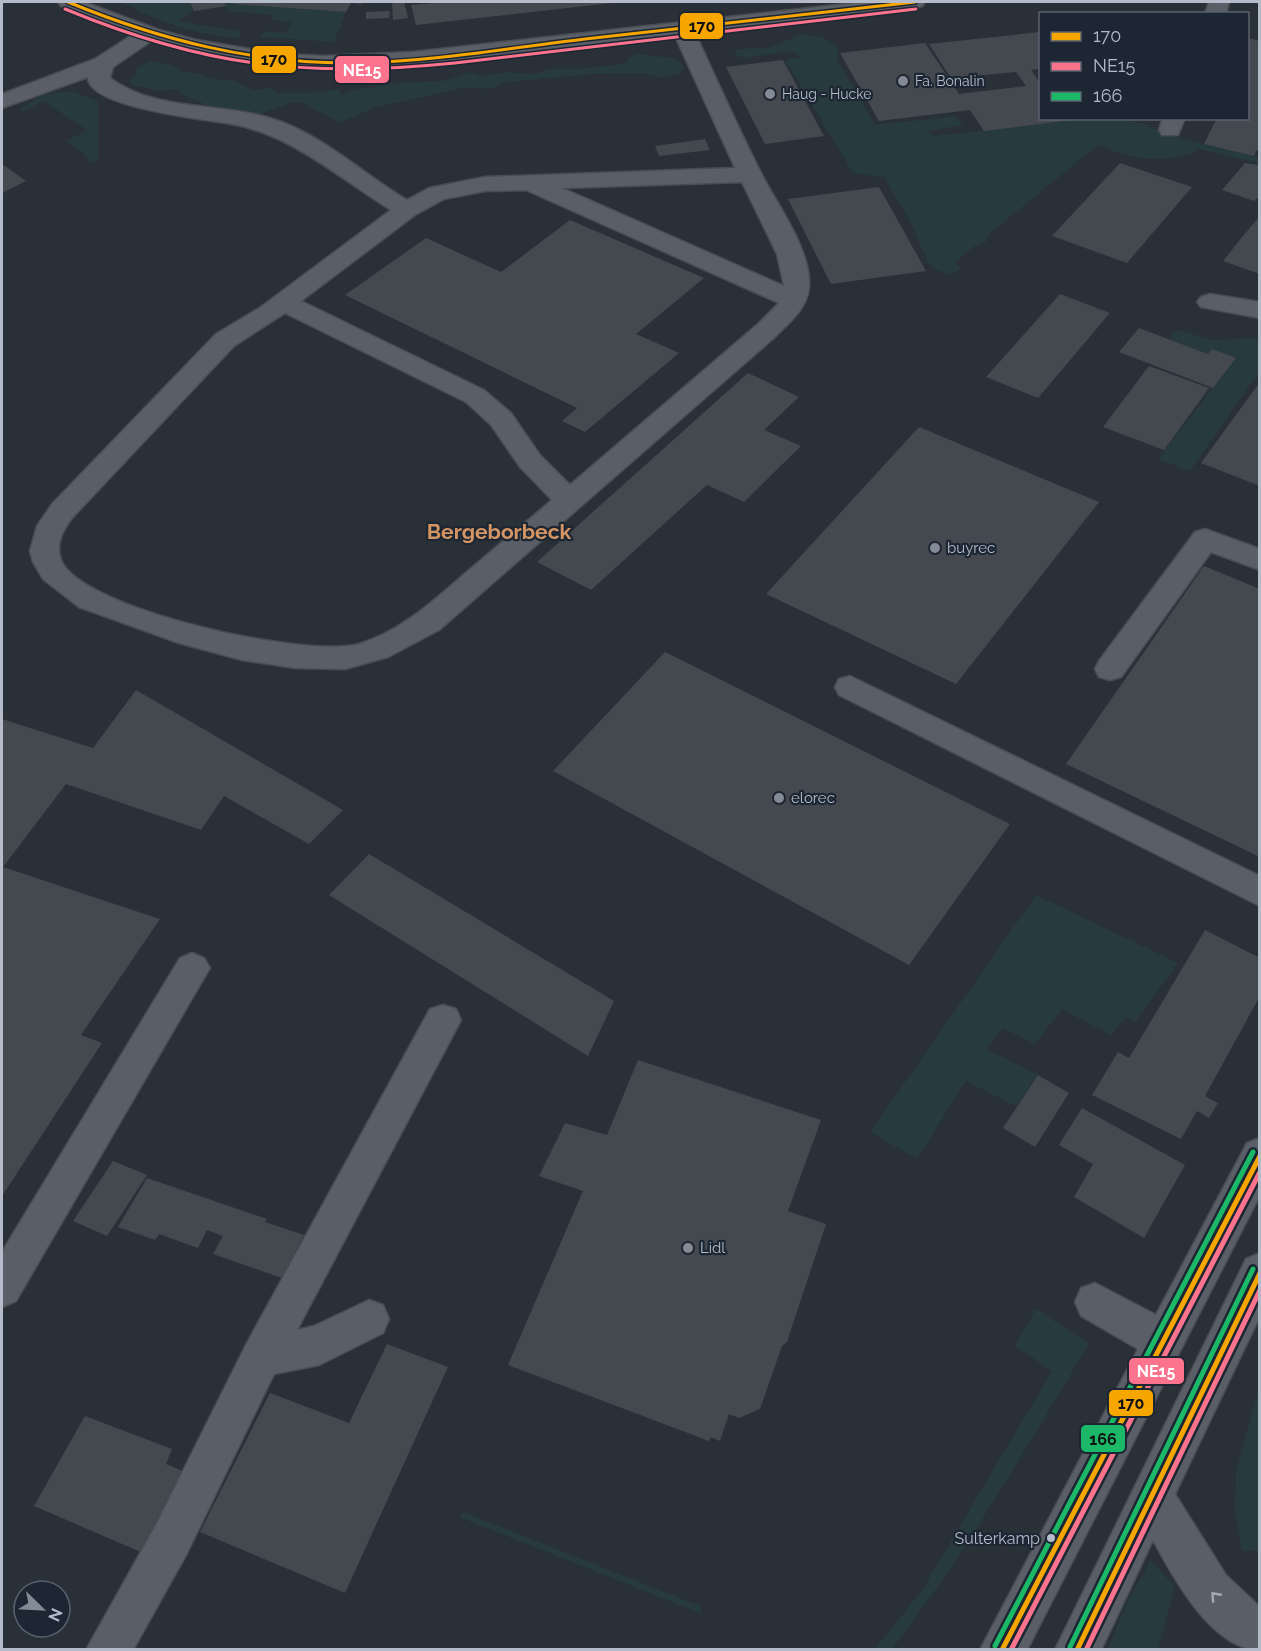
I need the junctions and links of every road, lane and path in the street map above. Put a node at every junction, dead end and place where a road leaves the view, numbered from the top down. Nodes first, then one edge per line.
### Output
1 (68, 2) edge
2 (712, 2) edge
3 (915, 2) edge
4 (723, 24) junction
5 (682, 28) junction
6 (148, 34) junction
7 (103, 64) junction
8 (2, 101) edge
9 (750, 175) junction
10 (528, 181) junction
11 (407, 210) junction
12 (794, 300) junction
13 (284, 302) junction
14 (1210, 302) dead end
15 (1260, 310) edge
16 (569, 501) junction
17 (1260, 560) edge
18 (1110, 669) dead end
19 (850, 687) dead end
20 (1260, 891) edge
21 (192, 968) dead end
22 (443, 1020) dead end
23 (1260, 1155) edge
24 (1260, 1272) edge
25 (2, 1288) edge
26 (1095, 1302) dead end
27 (369, 1319) dead end
28 (1164, 1342) junction
29 (261, 1357) junction
30 (1152, 1497) junction
31 (1260, 1633) edge
32 (108, 1650) edge
33 (1002, 1650) edge
34 (1077, 1650) edge

1 - 6 street
2 - 4 street
3 - 4 street
4 - 5 street
5 - 6 street
5 - 9 street
6 - 7 street
7 - 8 street
7 - 11 street
9 - 10 street
9 - 12 street
10 - 11 street
10 - 12 street
11 - 13 street
12 - 16 street
13 - 16 street
13 - 16 street
14 - 15 street
17 - 18 street
19 - 20 street
21 - 25 street
22 - 29 street
23 - 28 street
24 - 30 street
26 - 28 street
27 - 29 street
28 - 33 street
29 - 32 street
31 -> 30 street
30 - 34 street

